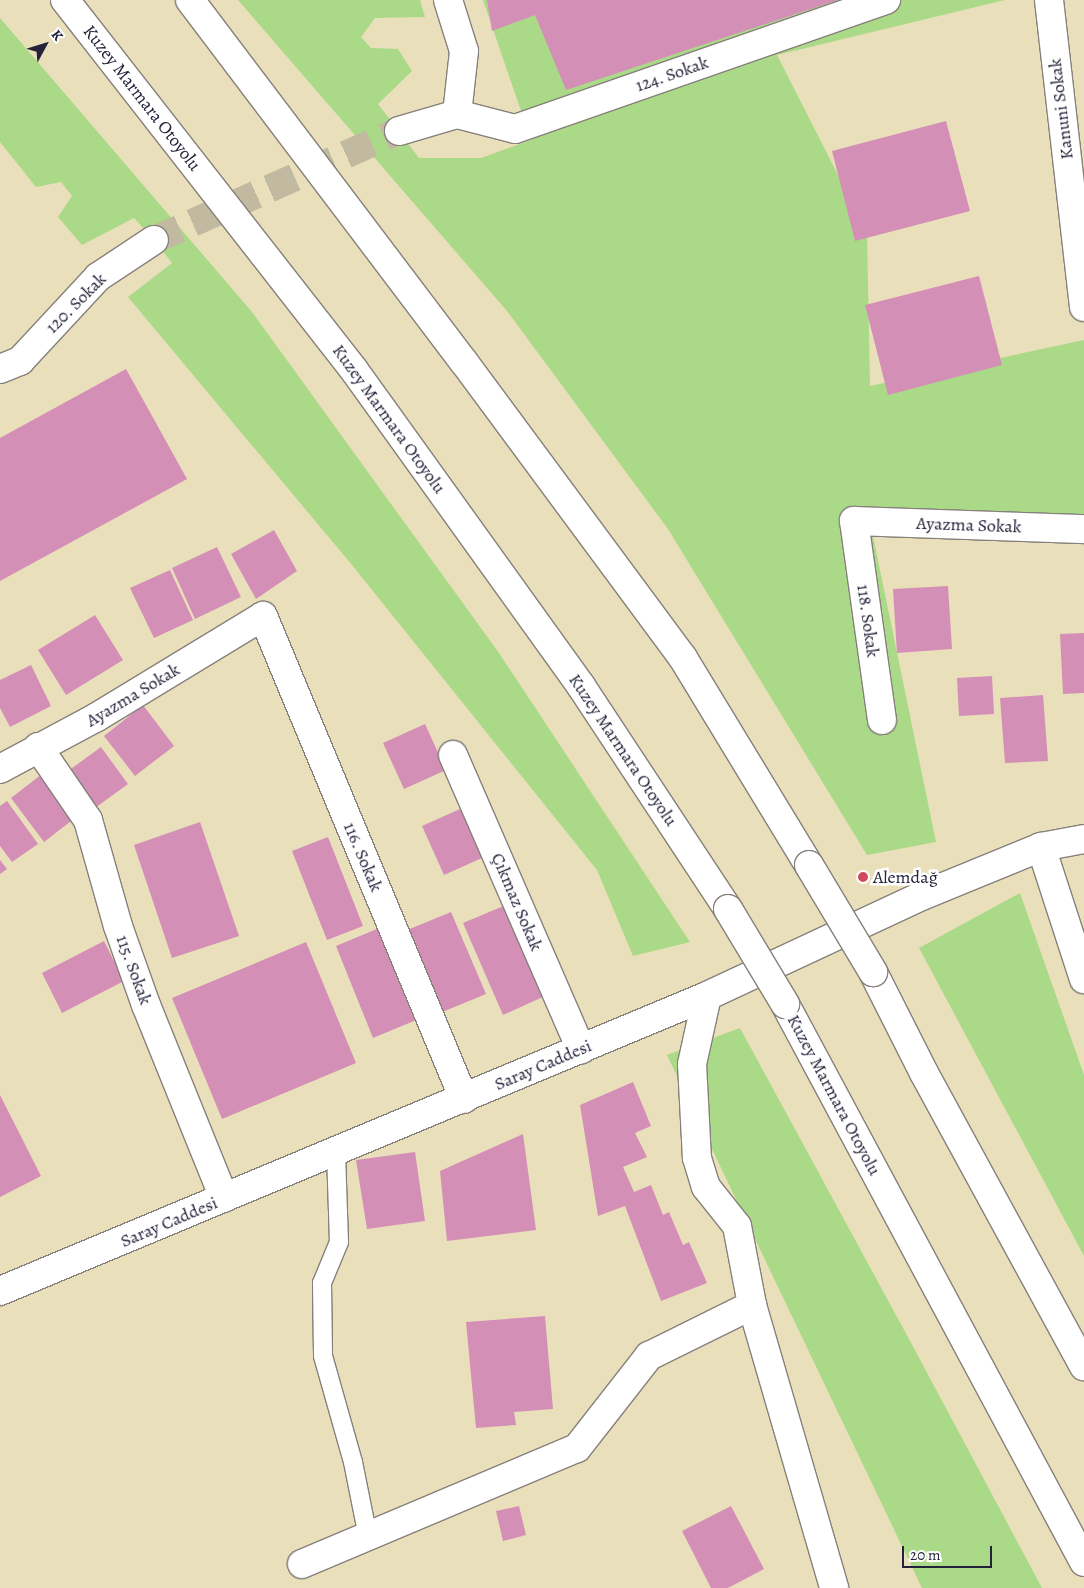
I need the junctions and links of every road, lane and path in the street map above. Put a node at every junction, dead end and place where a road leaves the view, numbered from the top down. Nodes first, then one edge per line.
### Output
1 (65, 0) edge
2 (190, 0) edge
3 (448, 0) edge
4 (886, 0) edge
5 (1049, 0) edge
6 (457, 114) junction
7 (399, 131) tunnel mouth
8 (154, 240) tunnel mouth
9 (1084, 308) edge
10 (0, 369) edge
11 (854, 521) joint
12 (1084, 529) edge
13 (263, 616) joint
14 (882, 720) dead end
15 (38, 747) junction
16 (453, 755) dead end
17 (0, 769) edge
18 (1084, 839) edge
19 (1041, 848) junction
20 (1084, 978) edge
21 (707, 996) junction
22 (581, 1049) junction
23 (464, 1099) junction
24 (336, 1152) junction
25 (224, 1198) junction
26 (0, 1291) edge
27 (752, 1305) junction
28 (1084, 1366) edge
29 (368, 1537) junction
30 (1084, 1562) edge
31 (302, 1564) dead end
32 (834, 1588) edge

1 - 30 main road, Kuzey Marmara Otoyolu, bridge
2 - 28 main road, bridge
3 - 6 main road
4 - 6 main road, 124. Sokak
5 - 9 main road, Kanuni Sokak
6 - 7 main road
8 - 10 main road, 120. Sokak
11 - 12 main road, Ayazma Sokak
11 - 14 main road, 118. Sokak
13 - 15 main road, Ayazma Sokak
13 - 23 main road, 116. Sokak
15 - 17 main road, Ayazma Sokak
15 - 25 main road, 115. Sokak
16 - 22 main road, Çıkmaz Sokak
18 - 19 main road, Saray Caddesi
19 - 20 main road
19 - 21 main road, Saray Caddesi
21 - 22 main road, Saray Caddesi
21 - 27 main road
22 - 23 main road, Saray Caddesi
23 - 24 main road, Saray Caddesi
24 - 25 main road, Saray Caddesi
24 - 29 lane
25 - 26 main road, Saray Caddesi
27 - 29 main road
27 - 32 main road
29 - 31 main road

